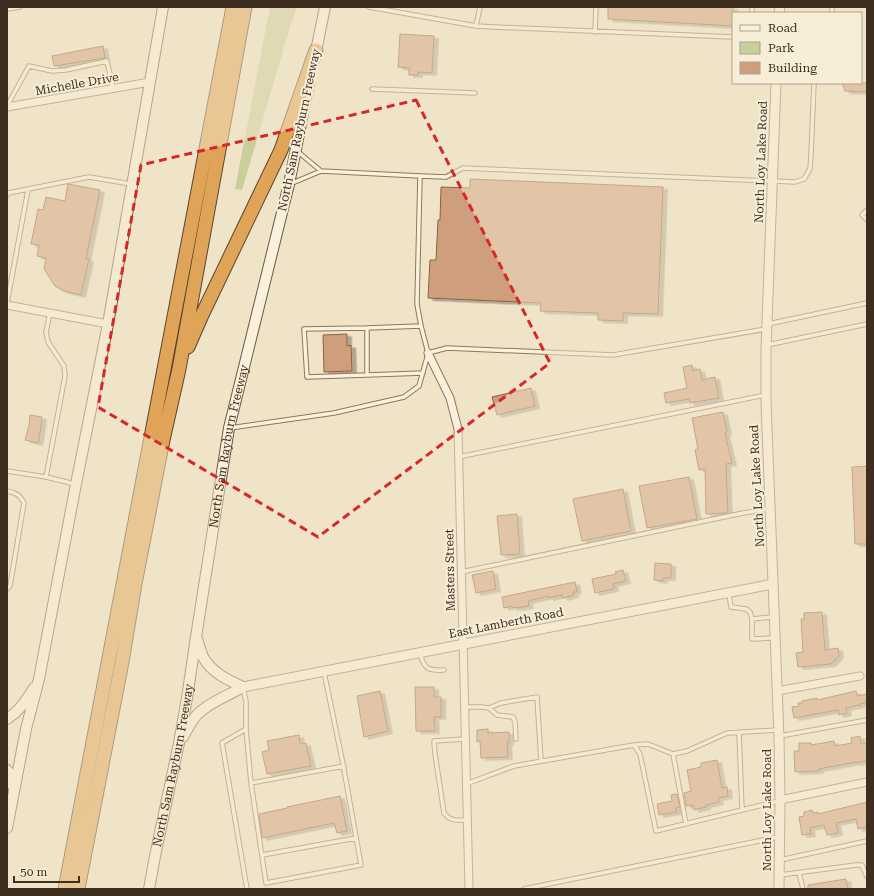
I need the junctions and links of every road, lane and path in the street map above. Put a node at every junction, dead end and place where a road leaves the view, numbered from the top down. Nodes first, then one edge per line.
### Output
1 (20, 7) edge
2 (163, 7) edge
3 (233, 7) edge
4 (245, 7) edge
5 (325, 7) edge
6 (369, 7) edge
7 (480, 7) edge
8 (596, 7) edge
9 (7, 9) edge
10 (476, 26) junction
11 (595, 32) junction
12 (732, 37) edge
13 (316, 50) junction
14 (150, 82) junction
15 (776, 84) edge
16 (814, 84) edge
17 (113, 88) junction
18 (372, 89) dead end
19 (475, 93) dead end
20 (7, 107) edge
21 (296, 150) junction
22 (321, 171) junction
23 (420, 176) junction
24 (772, 182) junction
25 (132, 184) junction
26 (289, 184) junction
27 (28, 190) junction
28 (7, 195) edge
29 (867, 210) edge
30 (867, 220) edge
31 (867, 303) edge
32 (7, 304) edge
33 (50, 313) junction
34 (108, 324) junction
35 (867, 324) edge
36 (421, 326) junction
37 (767, 326) junction
38 (366, 328) junction
39 (766, 345) junction
40 (428, 353) junction
41 (179, 369) junction
42 (423, 373) junction
43 (367, 375) junction
44 (766, 395) junction
45 (229, 428) junction
46 (458, 457) junction
47 (7, 471) edge
48 (46, 477) junction
49 (76, 484) junction
50 (7, 491) edge
51 (770, 509) junction
52 (461, 572) junction
53 (773, 584) junction
54 (7, 589) edge
55 (729, 592) junction
56 (774, 617) junction
57 (752, 619) junction
58 (196, 637) junction
59 (775, 638) junction
60 (463, 644) junction
61 (420, 652) junction
62 (444, 670) dead end
63 (324, 671) junction
64 (860, 676) dead end
65 (39, 679) junction
66 (243, 687) junction
67 (777, 691) junction
68 (465, 707) junction
69 (488, 708) junction
70 (7, 719) edge
71 (867, 720) edge
72 (246, 729) junction
73 (739, 732) junction
74 (778, 734) junction
75 (516, 739) dead end
76 (465, 740) junction
77 (179, 743) junction
78 (634, 745) junction
79 (673, 754) junction
80 (541, 762) junction
81 (344, 766) junction
82 (7, 770) edge
83 (867, 782) edge
84 (251, 783) junction
85 (466, 784) junction
86 (14, 792) junction
87 (780, 800) junction
88 (742, 810) junction
89 (467, 820) junction
90 (686, 824) junction
91 (7, 828) edge
92 (779, 837) junction
93 (356, 838) junction
94 (867, 841) edge
95 (262, 856) junction
96 (779, 860) junction
97 (799, 873) junction
98 (779, 875) junction
99 (867, 878) edge
100 (65, 889) edge
101 (78, 889) edge
102 (149, 889) edge
103 (246, 889) edge
104 (469, 889) edge
105 (524, 889) edge
106 (779, 889) edge
107 (803, 889) edge

1 - 9 lane
2 - 14 main road
3 - 100 highway
4 - 41 highway
5 - 13 main road, North Sam Rayburn Freeway
6 - 10 lane
7 - 10 lane
8 - 11 lane
10 - 11 lane
11 - 12 lane
13 - 21 main road, North Sam Rayburn Freeway
13 - 41 highway
14 - 17 street, Michelle Drive
14 - 25 main road
15 - 24 street, North Loy Lake Road
16 - 24 lane
17 - 20 street, Michelle Drive
17 - 20 lane
18 - 19 lane
21 - 22 lane
21 - 26 main road, North Sam Rayburn Freeway
22 - 23 lane
22 - 26 lane
23 - 24 lane
23 - 36 lane
24 - 37 street, North Loy Lake Road
25 - 27 lane
25 - 34 main road
26 - 45 main road, North Sam Rayburn Freeway
27 - 28 lane
27 - 32 lane
29 - 30 lane
31 - 37 lane
32 - 33 street
33 - 34 street
33 - 48 lane
34 - 49 main road
35 - 39 lane
36 - 38 lane
36 - 40 lane
37 - 39 street, North Loy Lake Road
37 - 40 lane
38 - 43 lane
38 - 43 lane
39 - 44 street, North Loy Lake Road
40 - 42 lane
40 - 46 street, Masters Street
41 - 101 highway
42 - 43 lane
42 - 45 lane
44 - 46 lane
44 - 51 street, North Loy Lake Road
45 - 58 main road, North Sam Rayburn Freeway
46 - 52 street, Masters Street
47 - 48 lane
48 - 49 lane
49 - 65 main road
50 - 54 lane
51 - 52 lane
51 - 53 street, North Loy Lake Road
52 - 60 street, Masters Street
53 - 55 street, East Lamberth Road
53 - 56 street, North Loy Lake Road
55 - 57 lane
55 - 60 street, East Lamberth Road
56 - 57 lane
56 - 59 street, North Loy Lake Road
57 - 59 lane
58 - 66 main road
58 - 77 main road, North Sam Rayburn Freeway
59 - 67 street, North Loy Lake Road
60 - 61 street, East Lamberth Road
60 - 68 street, Masters Street
61 - 62 lane
61 - 63 street, East Lamberth Road
63 - 66 street, East Lamberth Road
63 - 81 lane
64 - 67 street
65 - 70 main road
65 - 86 main road
66 - 72 lane
66 - 77 main road
67 - 74 street, North Loy Lake Road
68 - 69 lane
68 - 76 street, Masters Street
69 - 75 lane
69 - 80 lane
71 - 74 lane
72 - 84 lane
72 - 103 lane
73 - 74 lane
73 - 79 lane
73 - 88 lane
74 - 87 street, North Loy Lake Road
76 - 85 street, Masters Street
76 - 89 lane
77 - 102 main road, North Sam Rayburn Freeway
78 - 79 lane
78 - 80 lane
78 - 90 lane
79 - 90 lane
80 - 85 lane
81 - 84 lane
81 - 93 lane
82 - 86 main road
83 - 87 street
84 - 95 lane
85 - 89 street, Masters Street
86 - 91 main road
87 - 88 lane
87 - 92 street, North Loy Lake Road
88 - 90 lane
89 - 104 street, Masters Street
92 - 96 street, North Loy Lake Road
92 - 105 lane
93 - 95 lane
93 - 95 lane
94 - 96 lane
96 - 98 street, North Loy Lake Road
97 - 98 lane
97 - 99 lane
97 - 107 lane
98 - 106 street, North Loy Lake Road

